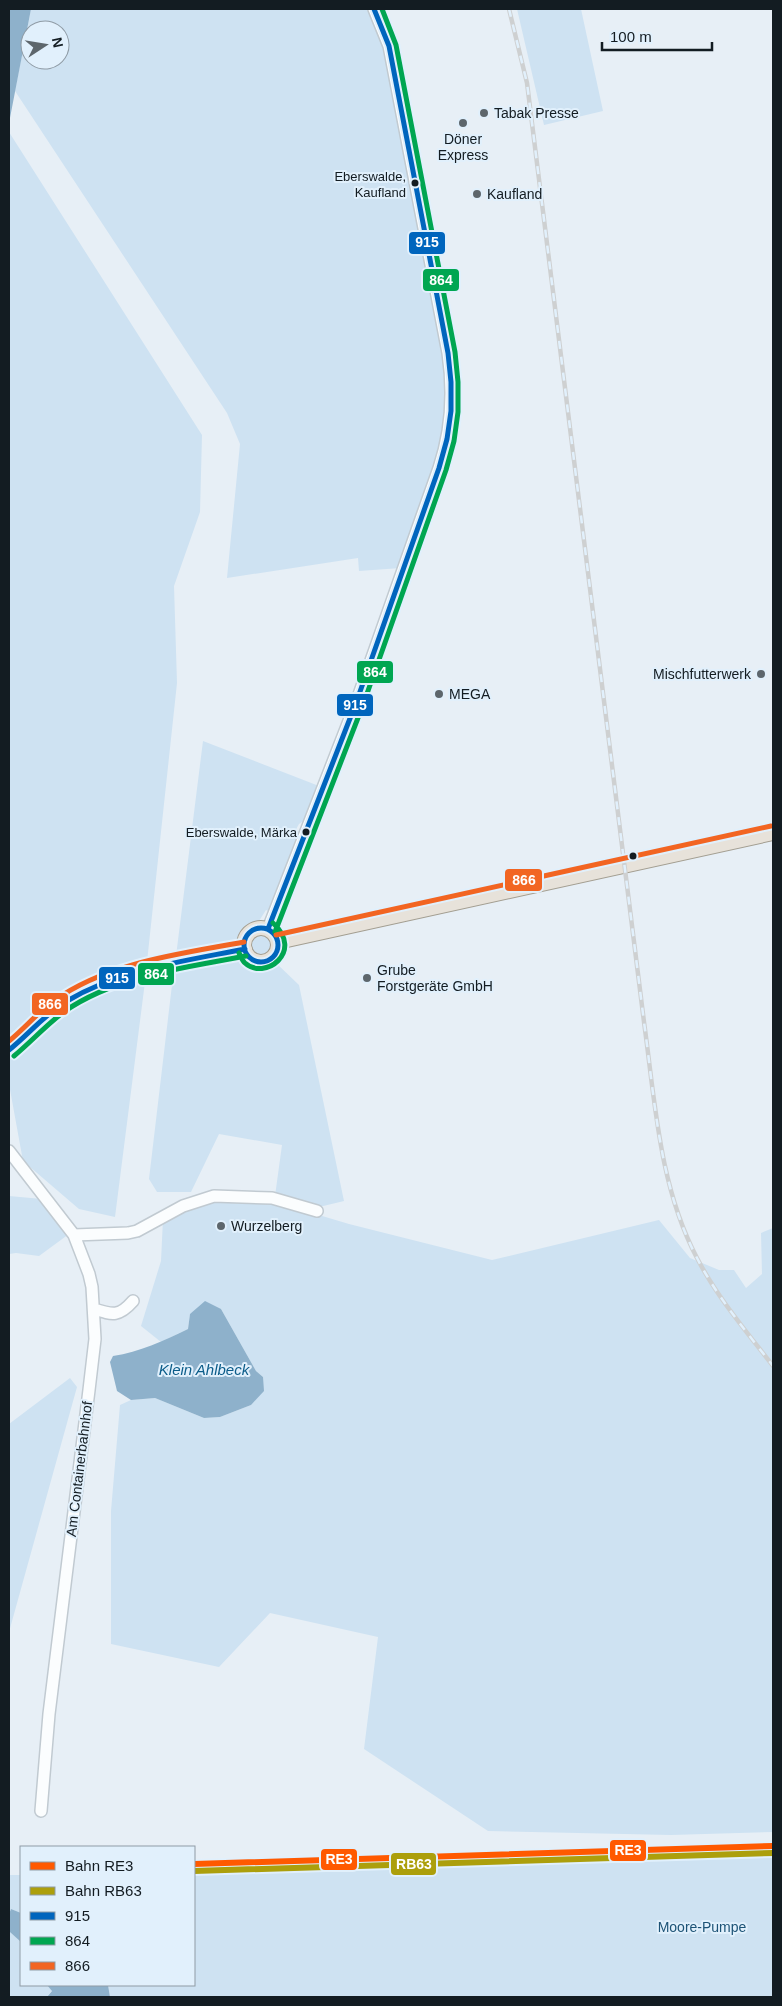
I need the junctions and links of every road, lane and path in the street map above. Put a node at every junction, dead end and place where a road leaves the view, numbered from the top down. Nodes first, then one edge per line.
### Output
1 (374, 9) edge
2 (773, 833) edge
3 (268, 929) junction
4 (278, 942) junction
5 (245, 949) junction
6 (9, 1050) edge
7 (9, 1151) edge
8 (317, 1211) dead end
9 (74, 1235) junction
10 (133, 1301) dead end
11 (94, 1309) junction
12 (41, 1812) dead end

1 - 3 street
2 - 4 main road
3 - 4 main road
3 - 5 main road
4 - 5 main road
5 - 6 main road
7 - 9 street, Am Containerbahnhof
8 - 9 street
9 - 11 street, Am Containerbahnhof
10 - 11 street
11 - 12 street, Am Containerbahnhof

